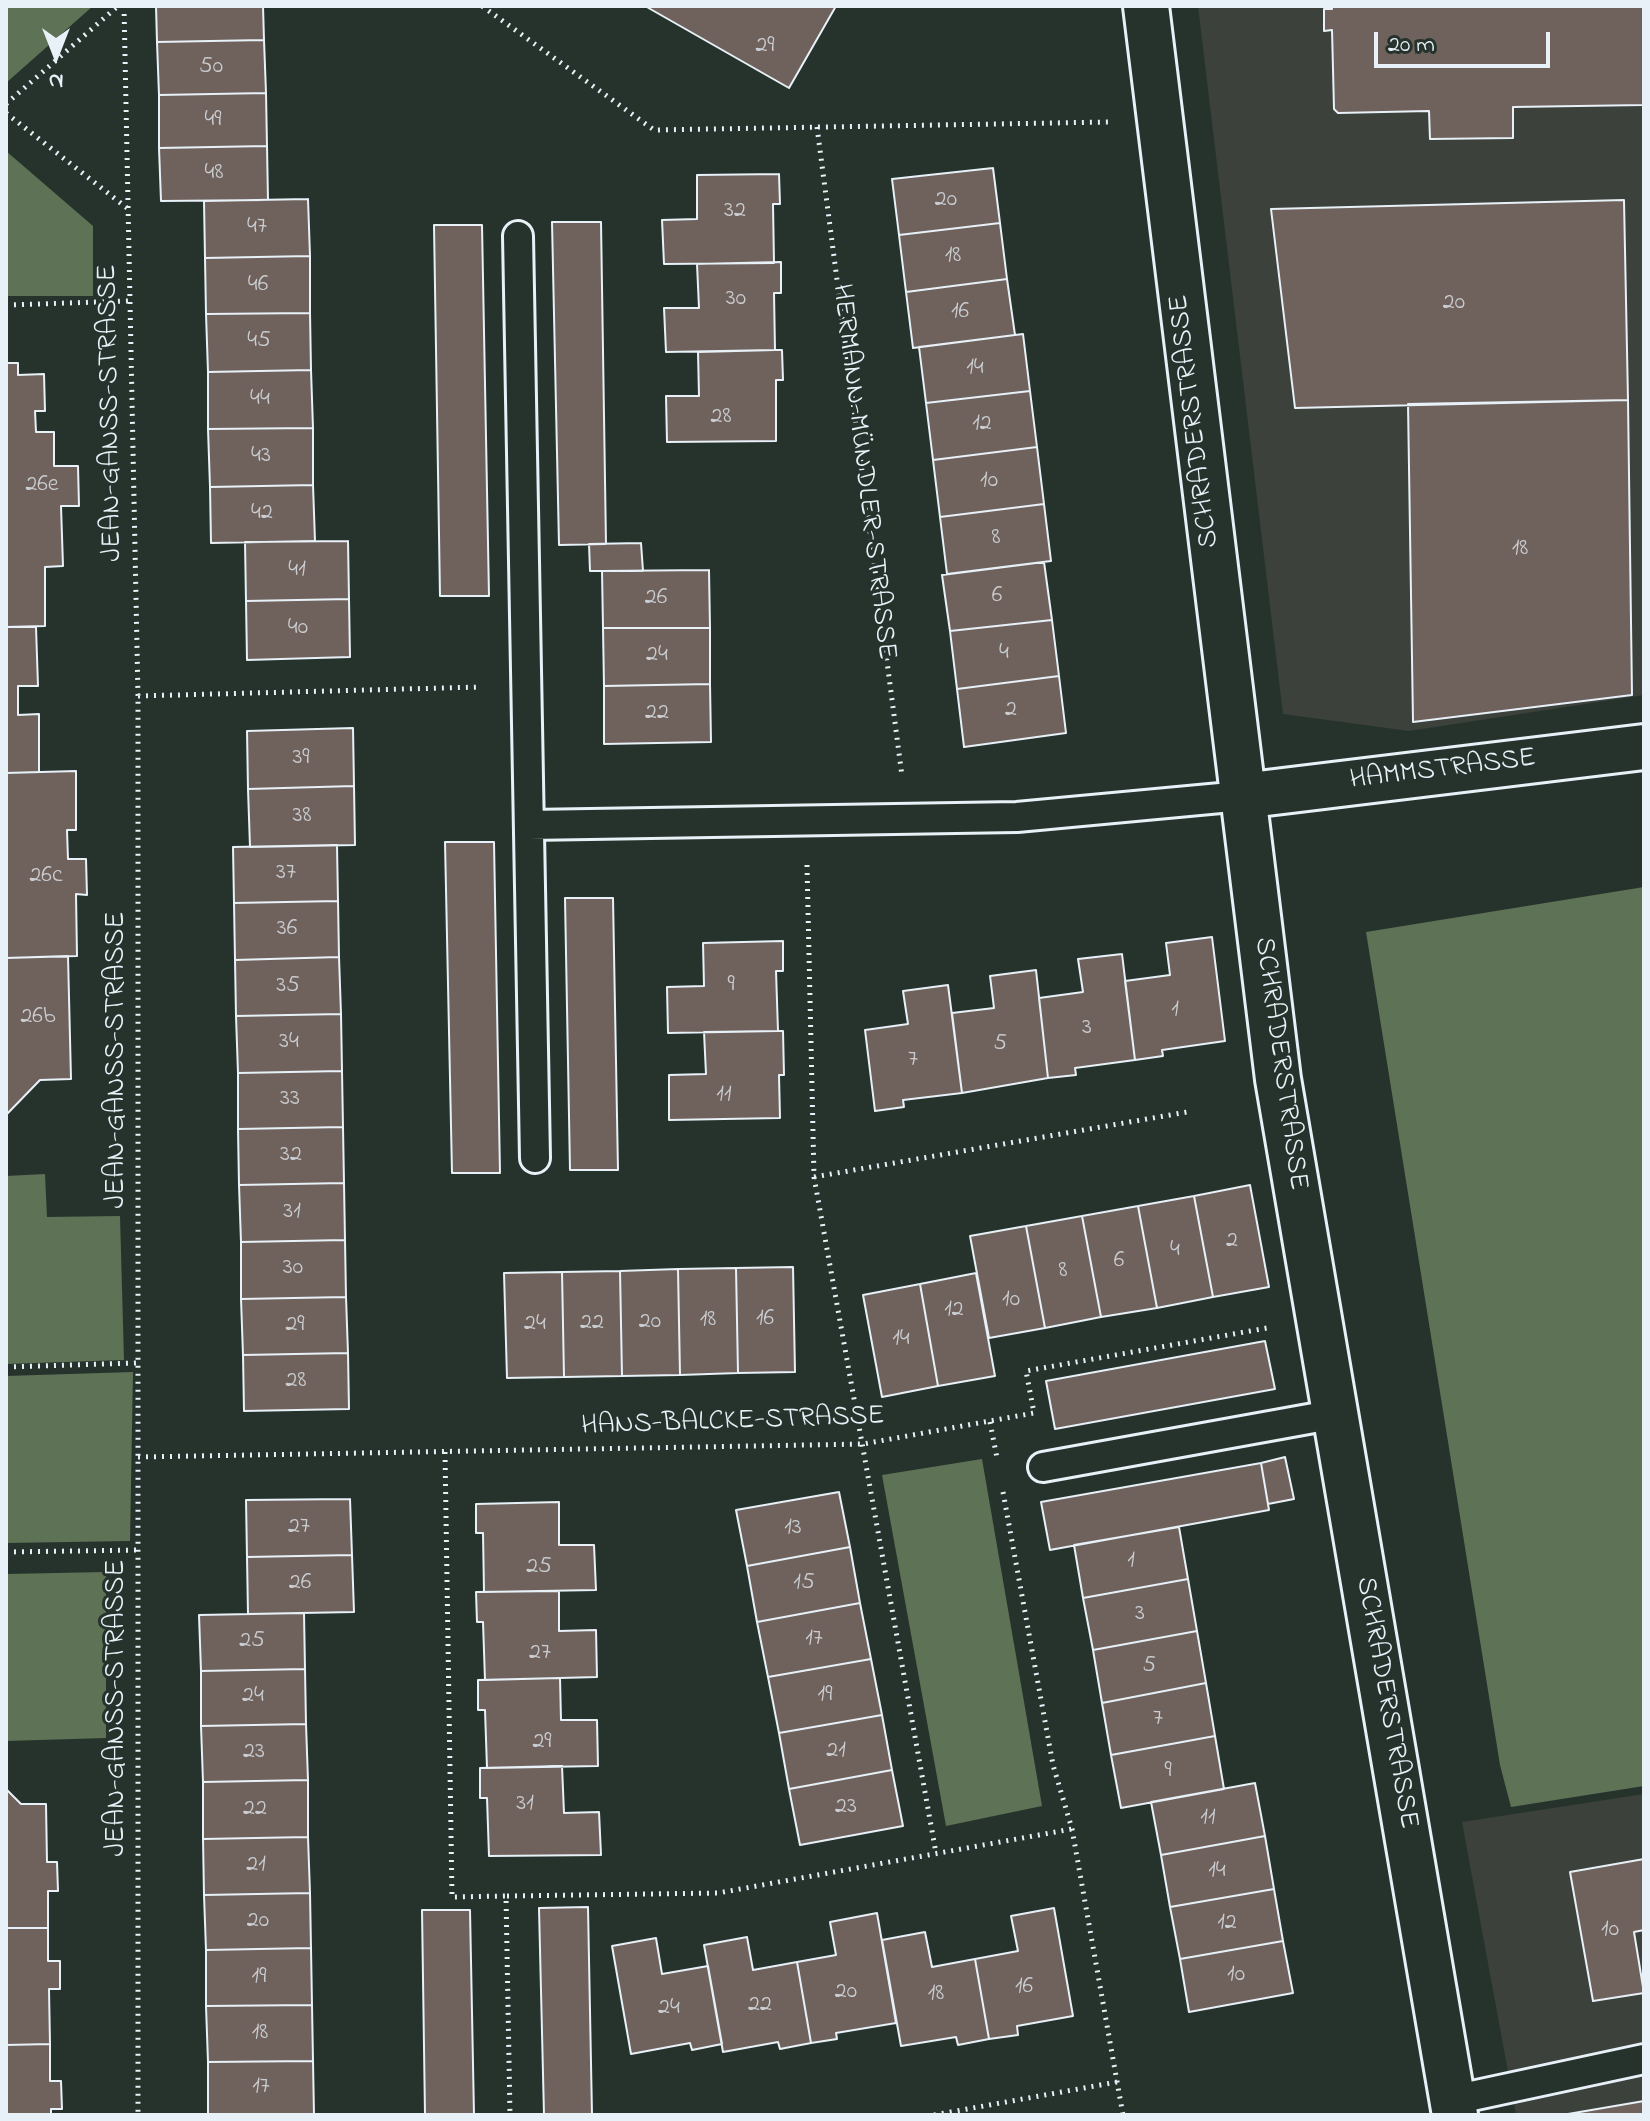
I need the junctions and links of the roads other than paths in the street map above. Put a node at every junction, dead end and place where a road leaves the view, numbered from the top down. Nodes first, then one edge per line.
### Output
1 (1146, 6) edge
2 (518, 236) dead end
3 (1644, 747) edge
4 (1242, 796) junction
5 (529, 825) junction
6 (535, 1158) dead end
7 (1336, 1414) junction
8 (1043, 1467) dead end
9 (1644, 2059) edge
10 (1454, 2108) edge

1 - 4 street, SCHRADERSTRASSE
2 - 5 lane
3 - 4 street, HAMMSTRASSE
4 - 5 lane
4 - 7 street, SCHRADERSTRASSE
5 - 6 lane
7 - 8 lane
7 - 10 street, SCHRADERSTRASSE
9 - 10 lane

